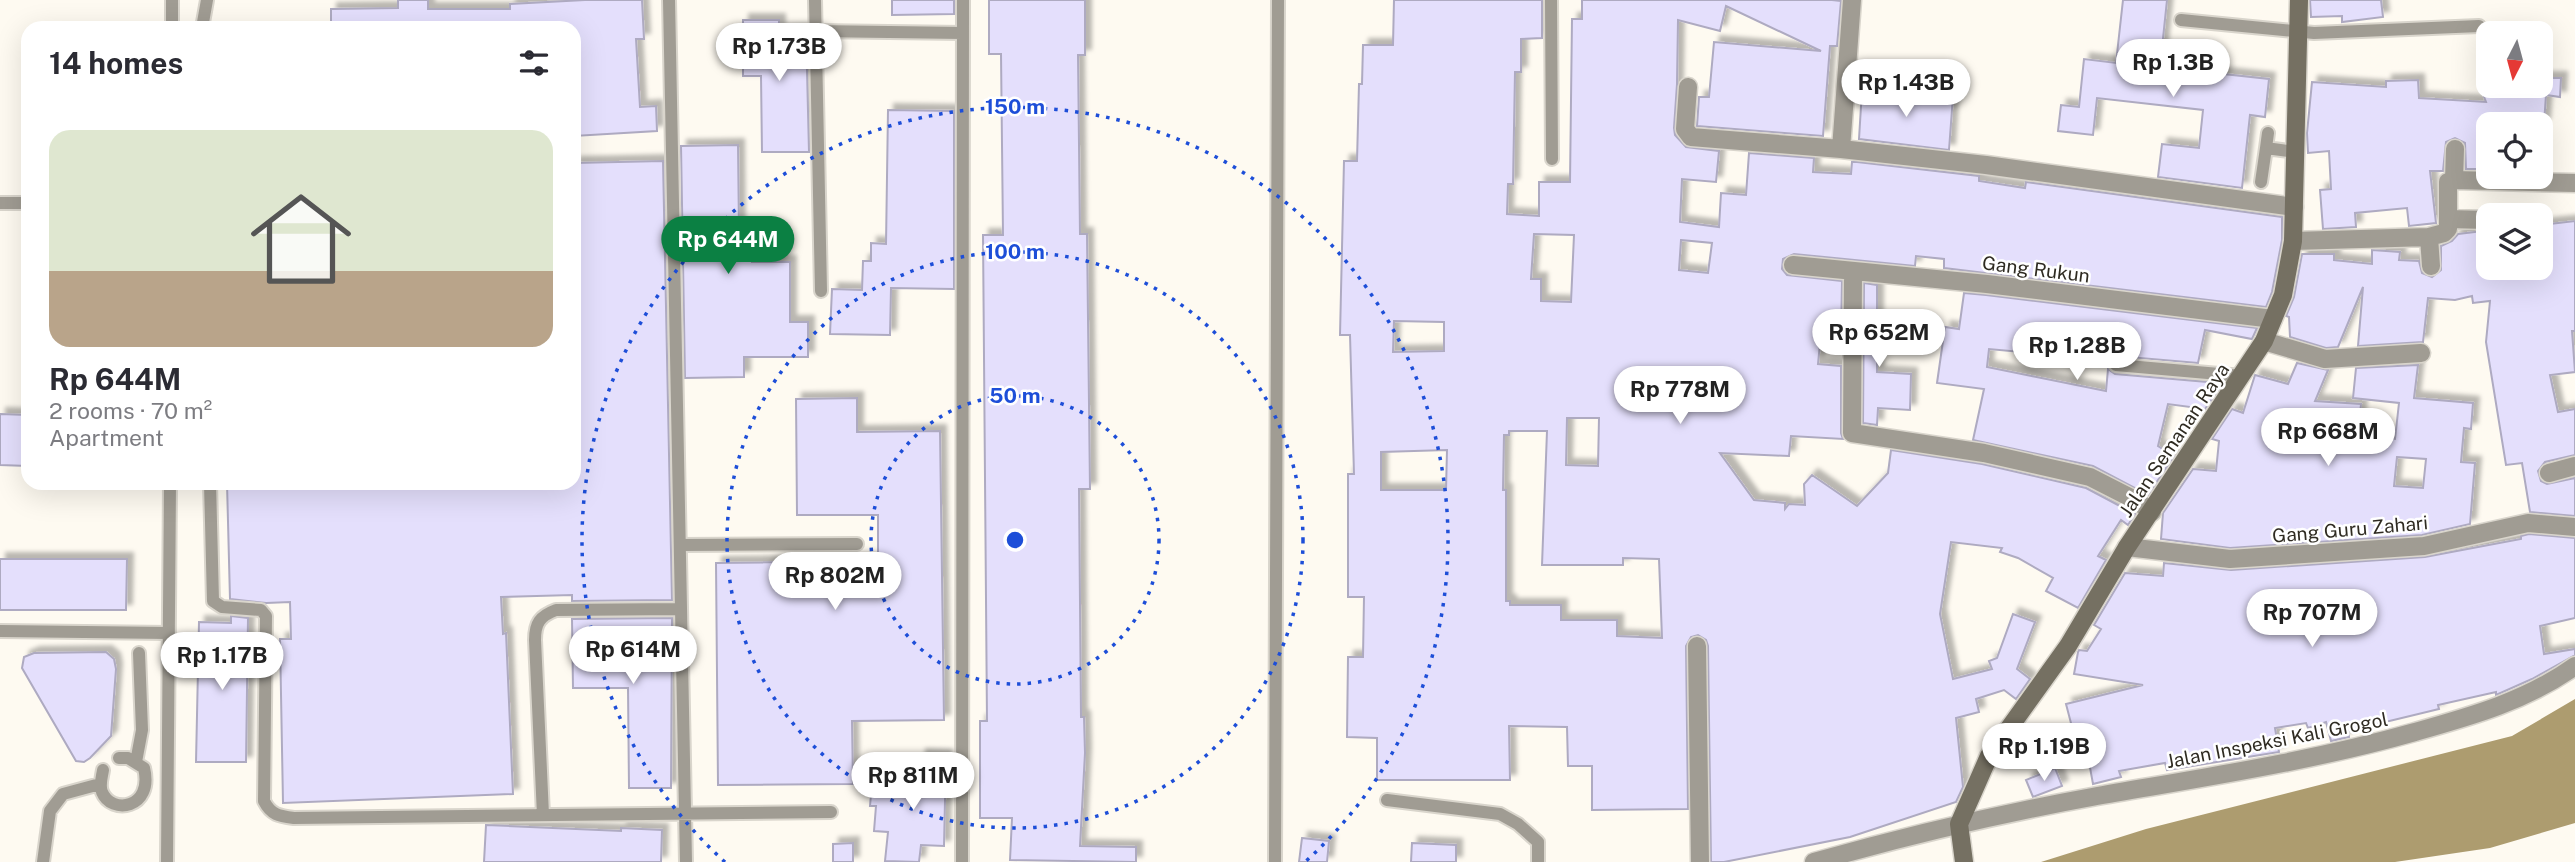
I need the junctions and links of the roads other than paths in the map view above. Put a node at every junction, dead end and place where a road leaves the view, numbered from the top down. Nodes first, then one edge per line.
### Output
1 (172, 0) edge
2 (207, 0) edge
3 (669, 0) edge
4 (815, 0) edge
5 (963, 0) edge
6 (1278, 0) edge
7 (1551, 0) edge
8 (1852, 0) edge
9 (2299, 0) edge
10 (2181, 20) dead end
11 (172, 21) edge
12 (202, 21) edge
13 (2476, 26) edge
14 (815, 31) junction
15 (2298, 32) junction
16 (963, 33) junction
17 (1688, 87) dead end
18 (2268, 133) dead end
19 (2266, 148) junction
20 (1841, 149) junction
21 (2455, 149) dead end
22 (2296, 152) junction
23 (1552, 159) dead end
24 (2454, 180) junction
25 (2261, 182) dead end
26 (2575, 183) edge
27 (0, 203) edge
28 (21, 203) edge
29 (2294, 207) junction
30 (2448, 219) junction
31 (2476, 220) edge
32 (2429, 237) junction
33 (2293, 241) junction
34 (1793, 265) dead end
35 (2431, 266) dead end
36 (1853, 272) junction
37 (821, 292) dead end
38 (2273, 319) junction
39 (2264, 341) junction
40 (2421, 353) dead end
41 (2116, 365) dead end
42 (2242, 376) junction
43 (2575, 466) edge
44 (2549, 473) dead end
45 (170, 490) edge
46 (210, 490) edge
47 (2152, 512) junction
48 (2575, 527) edge
49 (858, 544) dead end
50 (680, 545) junction
51 (2127, 547) junction
52 (681, 609) junction
53 (0, 631) edge
54 (169, 633) junction
55 (1697, 646) dead end
56 (139, 653) dead end
57 (2575, 666) edge
58 (119, 758) dead end
59 (136, 762) junction
60 (103, 770) dead end
61 (100, 784) junction
62 (1387, 800) dead end
63 (831, 812) dead end
64 (684, 814) junction
65 (543, 815) junction
66 (1959, 824) junction
67 (43, 862) edge
68 (167, 862) edge
69 (686, 862) edge
70 (961, 862) edge
71 (1275, 862) edge
72 (1538, 862) edge
73 (1700, 862) edge
74 (1814, 862) edge
75 (1964, 862) edge

1 - 11 lane
2 - 12 lane
3 - 50 lane
4 - 14 lane
5 - 16 lane
6 - 71 lane
7 - 23 lane
8 - 20 street
9 - 15 street, Jalan Semanan Raya
10 - 15 lane
13 - 15 lane
14 - 16 lane
14 - 37 lane
15 - 22 street, Jalan Semanan Raya
16 - 70 lane
17 - 20 street
18 - 19 lane
19 - 22 lane
19 - 25 lane
20 - 29 street
21 - 24 street
22 - 29 street, Jalan Semanan Raya
24 - 26 street
24 - 30 street
27 - 28 lane
29 - 33 street, Jalan Semanan Raya
30 - 31 street
30 - 32 street
32 - 33 street
32 - 35 street
33 - 38 street, Jalan Semanan Raya
34 - 36 street, Gang Rukun
36 - 38 street, Gang Rukun
36 - 47 street
38 - 39 street, Jalan Semanan Raya
39 - 40 street
39 - 42 street, Jalan Semanan Raya
41 - 42 lane
42 - 47 street, Jalan Semanan Raya
43 - 44 street
45 - 54 lane
46 - 65 lane
47 - 51 street, Jalan Semanan Raya
48 - 51 street, Gang Guru Zahari
49 - 50 lane
50 - 52 lane
51 - 66 street, Jalan Semanan Raya
52 - 64 lane
52 - 65 lane
53 - 54 lane
54 - 68 lane
55 - 73 street
56 - 59 lane
57 - 66 street, Jalan Inspeksi Kali Grogol
58 - 59 lane
59 - 61 lane
60 - 61 lane
61 - 67 lane
62 - 72 lane
63 - 64 lane
64 - 65 lane
64 - 69 lane
66 - 74 street, Jalan Inspeksi Kali Grogol
66 - 75 street

